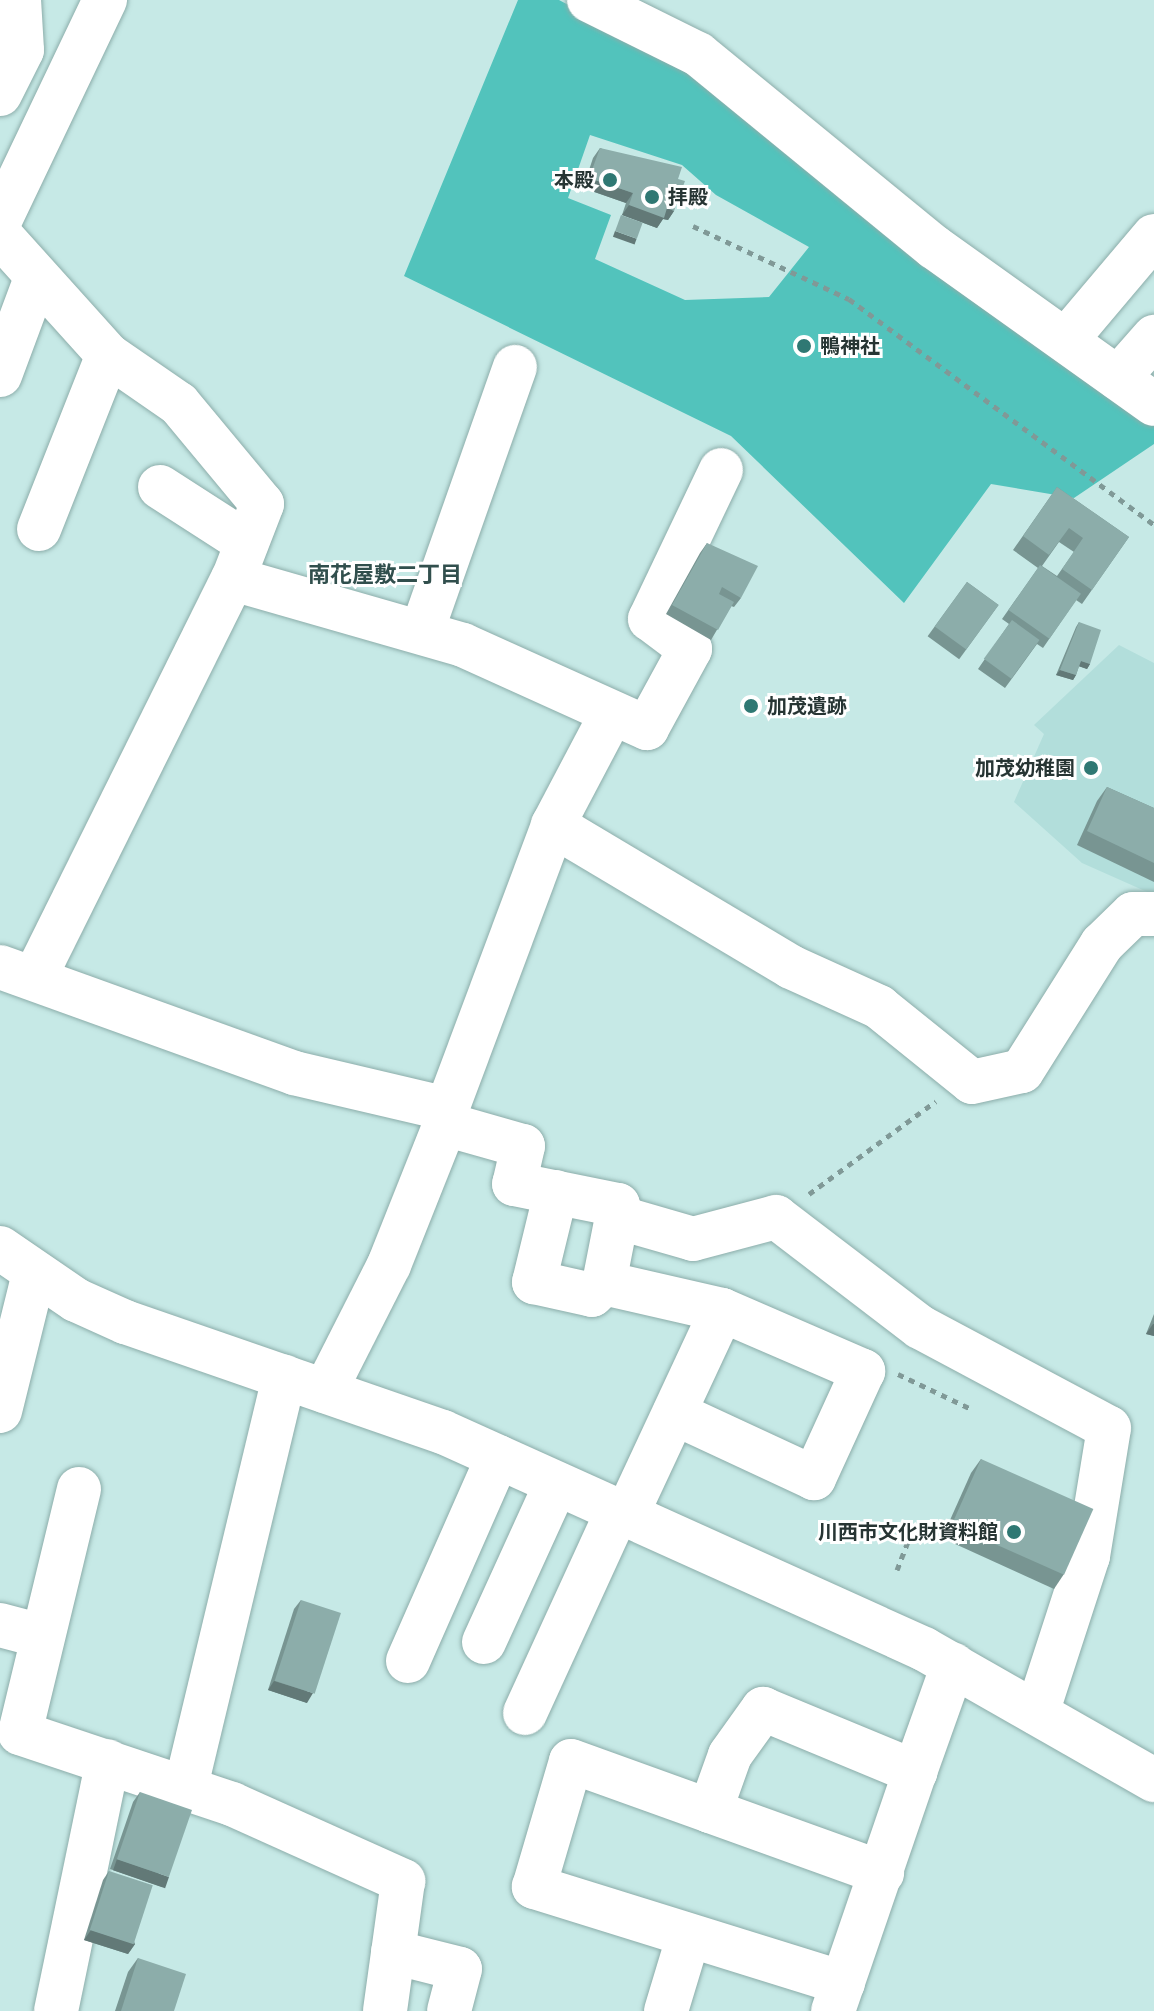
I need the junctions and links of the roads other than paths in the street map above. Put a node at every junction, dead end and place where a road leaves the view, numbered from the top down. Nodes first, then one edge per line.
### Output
1 (19, 0) edge
2 (105, 0) edge
3 (589, 0) edge
4 (0, 94) edge
5 (0, 220) edge
6 (0, 235) edge
7 (1154, 236) edge
8 (36, 278) junction
9 (1154, 337) edge
10 (1066, 340) junction
11 (108, 355) junction
12 (515, 367) dead end
13 (0, 375) edge
14 (1118, 378) junction
15 (1154, 404) edge
16 (721, 470) dead end
17 (160, 487) dead end
18 (39, 529) dead end
19 (240, 561) junction
20 (422, 631) junction
21 (611, 715) junction
22 (553, 825) junction
23 (1154, 914) edge
24 (18, 971) edge
25 (446, 1116) junction
26 (556, 1192) junction
27 (617, 1217) junction
28 (0, 1248) edge
29 (34, 1274) junction
30 (604, 1283) junction
31 (722, 1310) junction
32 (284, 1377) junction
33 (325, 1391) junction
34 (0, 1411) edge
35 (674, 1413) junction
36 (498, 1457) junction
37 (556, 1484) junction
38 (79, 1489) dead end
39 (622, 1514) junction
40 (0, 1625) edge
41 (42, 1636) junction
42 (484, 1642) dead end
43 (408, 1661) dead end
44 (953, 1665) junction
45 (525, 1713) dead end
46 (1037, 1713) junction
47 (108, 1761) junction
48 (915, 1772) junction
49 (1154, 1780) edge
50 (186, 1786) junction
51 (710, 1811) junction
52 (882, 1873) junction
53 (688, 1938) junction
54 (393, 1952) junction
55 (838, 1997) edge
56 (56, 2011) edge
57 (385, 2011) edge
58 (449, 2011) edge
59 (666, 2011) edge

1 - 4 street
2 - 5 street
3 - 10 street
6 - 8 street
7 - 10 street
8 - 11 street
8 - 13 street
9 - 14 street
10 - 14 street
11 - 18 street
11 - 19 street
12 - 20 street
14 - 15 street
16 - 21 street
17 - 19 street
19 - 20 street
19 - 24 street
20 - 21 street
21 - 22 street
22 - 23 street
22 - 25 street
24 - 25 street
25 - 26 street
25 - 33 street
26 - 27 street
26 - 30 street
27 - 30 street
27 - 46 street
28 - 29 street
29 - 32 street
29 - 34 street
30 - 31 street
31 - 35 street
31 - 35 street
32 - 33 street
32 - 50 street
33 - 36 street
35 - 39 street
36 - 37 street
36 - 43 street
37 - 39 street
37 - 42 street
38 - 41 street
39 - 44 street
39 - 45 street
40 - 41 street
41 - 47 street
44 - 46 street
44 - 48 street
46 - 49 street
47 - 50 street
47 - 56 street
48 - 51 street
48 - 52 street
50 - 54 street
51 - 52 street
51 - 53 street
52 - 55 street
53 - 55 street
53 - 59 street
54 - 57 street
54 - 58 street

